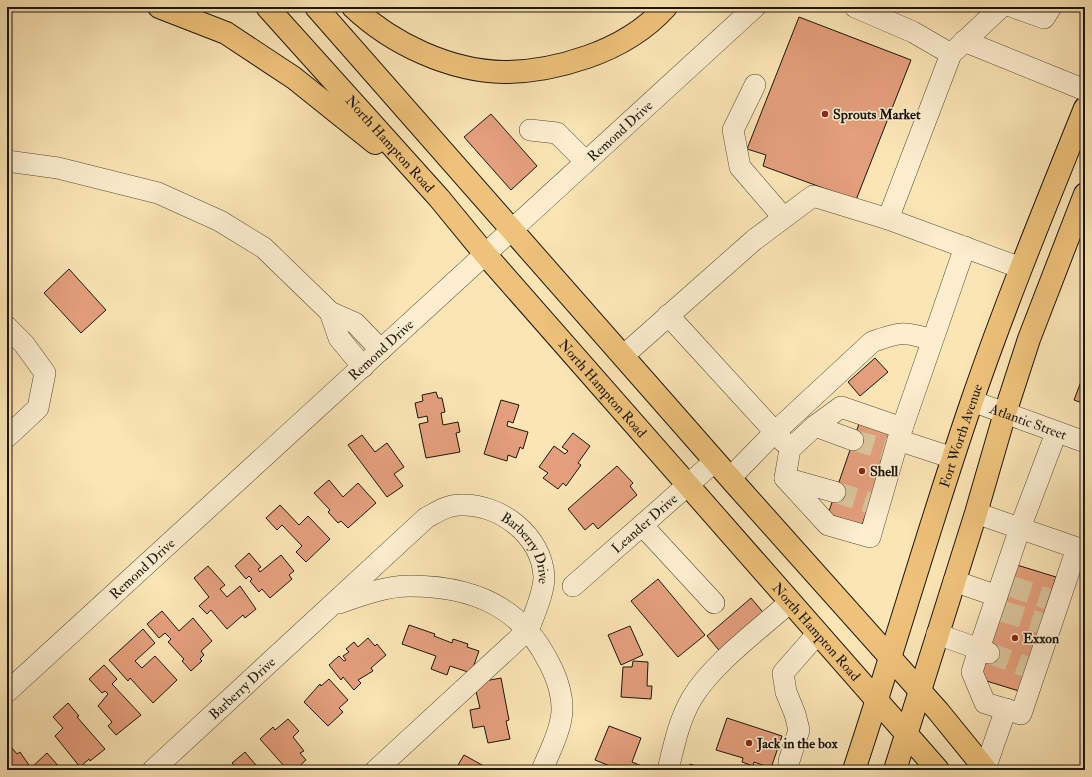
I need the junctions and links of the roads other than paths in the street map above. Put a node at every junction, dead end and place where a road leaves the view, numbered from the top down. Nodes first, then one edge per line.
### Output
1 (159, 7) edge
2 (268, 7) edge
3 (316, 7) edge
4 (353, 7) edge
5 (666, 7) edge
6 (754, 7) edge
7 (856, 7) edge
8 (1001, 7) edge
9 (1013, 7) edge
10 (1051, 7) edge
11 (957, 48) junction
12 (755, 85) dead end
13 (1085, 90) edge
14 (1085, 108) edge
15 (530, 130) dead end
16 (7, 161) edge
17 (586, 162) junction
18 (1085, 194) edge
19 (439, 198) junction
20 (783, 217) junction
21 (888, 219) junction
22 (512, 230) junction
23 (964, 247) junction
24 (485, 254) junction
25 (1021, 268) junction
26 (1051, 280) junction
27 (330, 312) junction
28 (668, 315) junction
29 (7, 327) edge
30 (932, 340) junction
31 (381, 350) junction
32 (623, 356) junction
33 (363, 367) junction
34 (972, 401) junction
35 (1005, 413) junction
36 (815, 426) junction
37 (775, 432) junction
38 (1056, 433) junction
39 (7, 437) edge
40 (853, 440) tunnel mouth
41 (896, 442) junction
42 (1085, 442) edge
43 (790, 449) junction
44 (953, 458) junction
45 (715, 461) junction
46 (730, 478) junction
47 (785, 478) junction
48 (688, 484) junction
49 (835, 492) tunnel mouth
50 (976, 514) junction
51 (642, 525) junction
52 (1020, 528) junction
53 (954, 581) junction
54 (572, 586) dead end
55 (1001, 597) junction
56 (790, 602) junction
57 (714, 603) dead end
58 (332, 606) junction
59 (529, 629) junction
60 (818, 633) junction
61 (937, 634) junction
62 (984, 651) junction
63 (889, 657) junction
64 (919, 691) junction
65 (7, 692) edge
66 (877, 700) junction
67 (1006, 709) junction
68 (907, 735) junction
69 (986, 769) edge
70 (153, 770) edge
71 (376, 770) edge
72 (542, 770) edge
73 (668, 770) edge
74 (789, 770) edge
75 (854, 770) edge
76 (895, 770) edge
77 (938, 770) edge

1 - 19 main road
2 - 19 main road, North Hampton Road
3 - 22 main road
4 - 5 main road
6 - 17 street, Remond Drive
7 - 11 street
8 - 11 street
9 - 10 street
11 - 13 street
11 - 21 street
12 - 20 street
14 - 25 main road, Fort Worth Avenue
15 - 17 street
16 - 27 street
17 - 22 street, Remond Drive
18 - 26 main road
19 - 24 main road, North Hampton Road
20 - 21 street
20 - 28 street
21 - 23 street
22 - 24 street, Remond Drive
22 - 32 main road
23 - 25 street
23 - 30 street
24 - 31 street, Remond Drive
24 - 48 main road, North Hampton Road
25 - 26 main road
25 - 34 main road, Fort Worth Avenue
26 - 35 main road
27 - 31 street
27 - 33 street
28 - 32 street
28 - 37 street
29 - 39 street
30 - 37 street
30 - 41 street
31 - 33 street, Remond Drive
32 - 45 main road
33 - 65 street, Remond Drive
34 - 35 street, Atlantic Street
34 - 44 main road, Fort Worth Avenue
35 - 38 street, Atlantic Street
35 - 50 main road
36 - 40 street
36 - 41 street
36 - 43 street
37 - 43 street
37 - 46 street
38 - 42 street, Atlantic Street
38 - 52 street
41 - 44 street
41 - 47 street
43 - 47 street
44 - 63 main road, Fort Worth Avenue
45 - 46 main road
45 - 48 street, Leander Drive
46 - 63 main road
47 - 49 street
48 - 51 street, Leander Drive
48 - 56 main road, North Hampton Road
50 - 52 street
50 - 53 main road
51 - 54 street, Leander Drive
51 - 57 street
52 - 55 street
52 - 67 street
53 - 55 street
53 - 61 main road
55 - 62 street
56 - 60 main road, North Hampton Road
56 - 73 street
58 - 59 street, Barberry Drive
58 - 59 street, Barberry Drive
58 - 70 street, Barberry Drive
59 - 71 street
59 - 72 street
60 - 66 main road, North Hampton Road
60 - 74 street
61 - 62 street
61 - 64 main road
62 - 67 street
63 - 64 main road
63 - 66 main road, Fort Worth Avenue
64 - 68 main road
64 - 69 main road
66 - 68 main road, North Hampton Road
66 - 75 main road, Fort Worth Avenue
67 - 69 street
68 - 76 main road
68 - 77 main road, North Hampton Road

